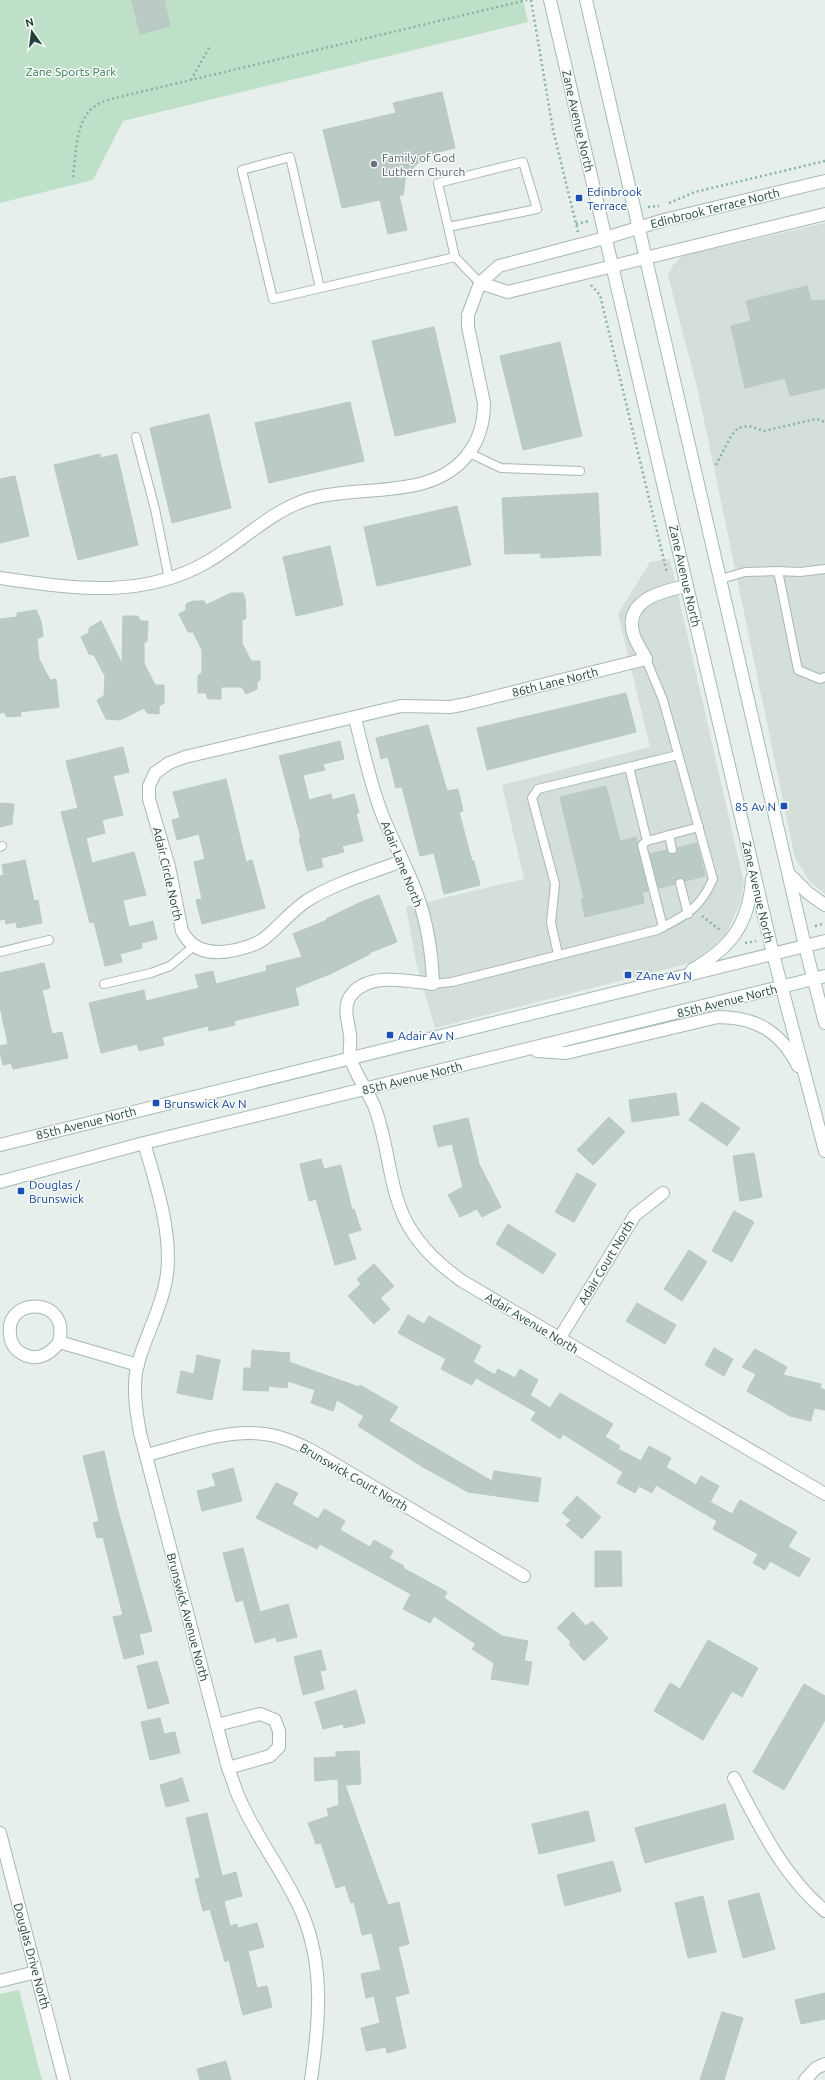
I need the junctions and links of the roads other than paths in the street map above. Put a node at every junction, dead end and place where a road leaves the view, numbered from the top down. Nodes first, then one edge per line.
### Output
1 (550, 0) edge
2 (586, 0) edge
3 (825, 181) edge
4 (825, 214) edge
5 (448, 227) junction
6 (639, 228) junction
7 (605, 238) junction
8 (455, 257) junction
9 (646, 258) junction
10 (613, 266) junction
11 (480, 283) junction
12 (320, 288) junction
13 (136, 437) dead end
14 (469, 453) junction
15 (580, 471) dead end
16 (825, 569) edge
17 (778, 571) junction
18 (0, 578) edge
19 (721, 578) junction
20 (169, 579) junction
21 (687, 586) junction
22 (646, 659) junction
23 (825, 678) edge
24 (355, 718) junction
25 (678, 755) junction
26 (628, 767) junction
27 (699, 827) junction
28 (669, 835) junction
29 (745, 835) junction
30 (647, 841) junction
31 (672, 849) dead end
32 (402, 861) junction
33 (790, 875) junction
34 (680, 883) dead end
35 (825, 905) edge
36 (691, 912) junction
37 (663, 927) junction
38 (49, 940) dead end
39 (825, 941) edge
40 (194, 946) junction
41 (805, 946) junction
42 (0, 952) edge
43 (558, 954) junction
44 (773, 954) junction
45 (681, 977) junction
46 (819, 978) edge
47 (104, 984) dead end
48 (433, 984) junction
49 (781, 988) junction
50 (825, 1023) edge
51 (525, 1050) junction
52 (350, 1057) junction
53 (806, 1084) junction
54 (365, 1089) junction
55 (144, 1143) junction
56 (0, 1145) edge
57 (825, 1151) edge
58 (0, 1182) edge
59 (663, 1192) dead end
60 (559, 1339) junction
61 (59, 1342) junction
62 (138, 1365) junction
63 (146, 1455) junction
64 (825, 1494) edge
65 (524, 1576) dead end
66 (217, 1725) junction
67 (228, 1768) junction
68 (734, 1778) dead end
69 (0, 1832) edge
70 (825, 1911) edge
71 (36, 1972) junction
72 (0, 1981) edge
73 (825, 2064) edge
74 (64, 2080) edge
75 (311, 2080) edge
76 (805, 2080) edge

1 - 7 street, Zane Avenue North
2 - 6 street
3 - 6 street, Edinbrook Terrace North
4 - 9 street
5 - 5 lane
5 - 8 lane
6 - 7 street, Edinbrook Terrace North
6 - 9 street
7 - 10 street, Zane Avenue North
7 - 11 street, Edinbrook Terrace North
8 - 11 lane
8 - 12 lane
9 - 10 street
9 - 19 street
10 - 11 street
10 - 21 street, Zane Avenue North
11 - 14 street
12 - 12 lane
13 - 20 lane
14 - 15 lane
14 - 20 street
16 - 17 lane
17 - 19 lane
17 - 23 lane
18 - 20 street
19 - 33 street
21 - 22 street
21 - 29 street, Zane Avenue North
22 - 24 street, 86th Lane North
22 - 25 lane
24 - 32 street, Adair Lane North
24 - 40 street, Adair Circle North
25 - 26 lane
25 - 27 lane
26 - 30 lane
26 - 43 lane
27 - 28 lane
27 - 36 lane
28 - 30 lane
28 - 31 lane
29 - 44 street, Zane Avenue North
29 - 45 street
30 - 37 lane
32 - 40 street
32 - 48 street, Adair Lane North
33 - 35 street
33 - 41 street
34 - 36 lane
36 - 37 lane
37 - 43 lane
38 - 42 lane
39 - 41 street, 85th Avenue North
40 - 47 lane
41 - 44 street, 85th Avenue North
41 - 46 street
43 - 48 lane
44 - 45 street, 85th Avenue North
44 - 49 street, Zane Avenue North
45 - 52 street, 85th Avenue North
46 - 49 street, 85th Avenue North
46 - 50 street
48 - 52 street
49 - 51 street, 85th Avenue North
49 - 53 street, Zane Avenue North
51 - 53 street
51 - 54 street, 85th Avenue North
52 - 54 street, Adair Avenue North
52 - 56 street, 85th Avenue North
53 - 57 street, Zane Avenue North
54 - 55 street, 85th Avenue North
54 - 60 street, Adair Avenue North
55 - 58 street, 85th Avenue North
55 - 62 street, Brunswick Avenue North
59 - 60 street, Adair Court North
60 - 64 street, Adair Avenue North
61 - 61 street
61 - 62 street
62 - 63 street, Brunswick Avenue North
63 - 65 street, Brunswick Court North
63 - 66 street, Brunswick Avenue North
66 - 67 street, Brunswick Avenue North
66 - 67 street
67 - 75 street, Brunswick Avenue North
68 - 70 street
69 - 71 street, Douglas Drive North
71 - 72 street
71 - 74 street, Douglas Drive North
73 - 76 street

